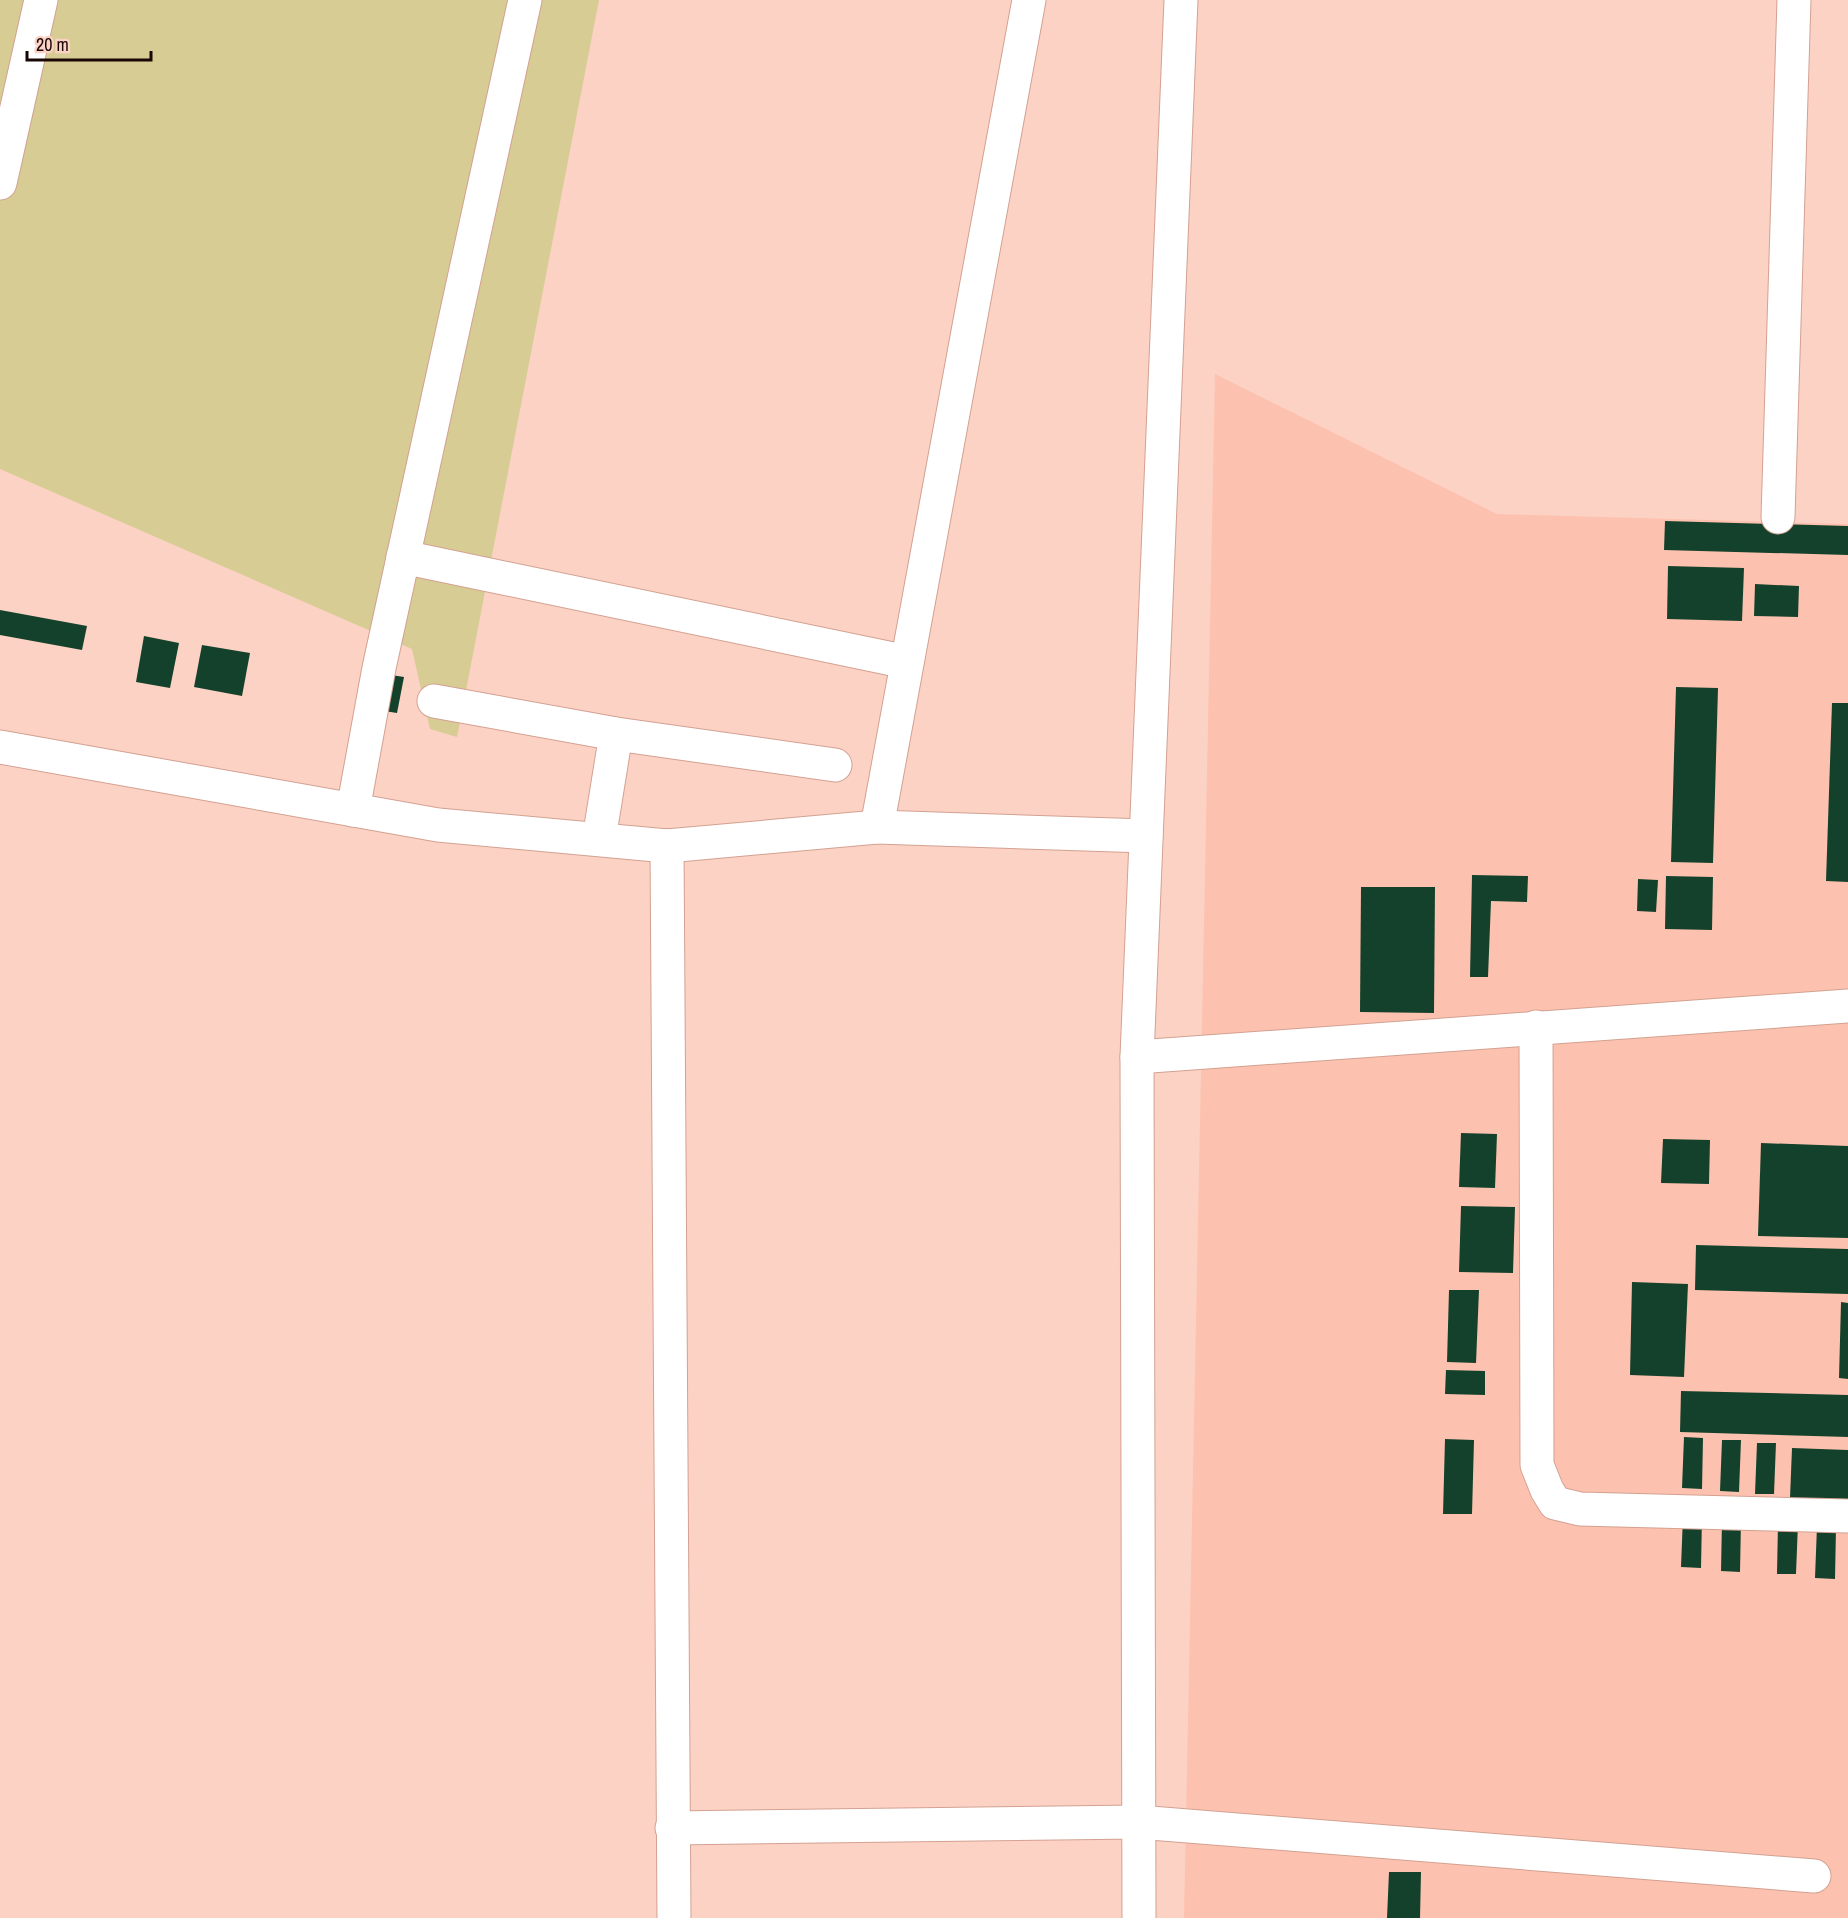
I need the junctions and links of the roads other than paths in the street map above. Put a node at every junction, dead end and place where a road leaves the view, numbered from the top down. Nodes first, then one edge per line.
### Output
1 (41, 0) edge
2 (525, 0) edge
3 (1029, 0) edge
4 (1181, 0) edge
5 (1794, 0) edge
6 (0, 183) edge
7 (1778, 517) dead end
8 (403, 557) junction
9 (907, 662) junction
10 (434, 701) dead end
11 (616, 734) junction
12 (0, 747) edge
13 (835, 765) dead end
14 (353, 810) junction
15 (877, 827) junction
16 (1146, 836) junction
17 (599, 840) junction
18 (667, 846) junction
19 (1848, 1006) edge
20 (1536, 1027) junction
21 (1137, 1057) junction
22 (1848, 1516) edge
23 (1138, 1822) junction
24 (672, 1828) junction
25 (1814, 1876) dead end
26 (674, 1918) edge
27 (1139, 1918) edge

1 - 6 street
2 - 8 street
3 - 9 street
4 - 16 street
5 - 7 street
8 - 9 street
8 - 14 street
9 - 15 street
10 - 11 street
11 - 13 street
11 - 17 street
12 - 14 street
14 - 17 street
15 - 16 street
15 - 18 street
16 - 21 street
17 - 18 street
18 - 24 street
19 - 20 street
20 - 21 street
20 - 22 street
21 - 23 street
23 - 24 street
23 - 25 street
23 - 27 street
24 - 26 street

